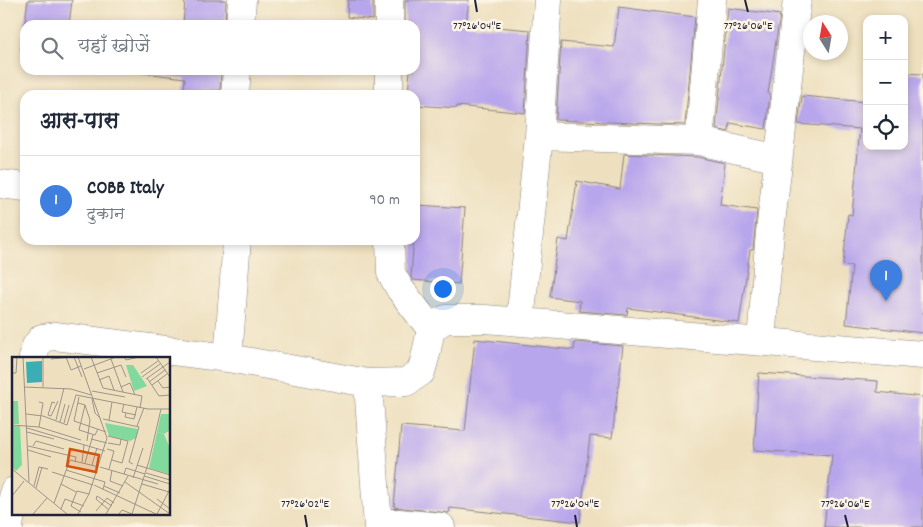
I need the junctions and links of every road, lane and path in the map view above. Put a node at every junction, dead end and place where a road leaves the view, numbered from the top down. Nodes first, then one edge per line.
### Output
1 (242, 0) edge
2 (389, 0) edge
3 (548, 0) edge
4 (712, 0) edge
5 (797, 0) edge
6 (240, 20) edge
7 (389, 20) edge
8 (237, 75) edge
9 (389, 75) edge
10 (235, 90) edge
11 (389, 90) edge
12 (539, 136) junction
13 (699, 141) junction
14 (778, 160) junction
15 (0, 184) edge
16 (20, 186) edge
17 (237, 245) edge
18 (390, 245) edge
19 (520, 322) junction
20 (431, 329) junction
21 (761, 341) junction
22 (923, 354) edge
23 (34, 357) edge
24 (228, 358) junction
25 (368, 382) junction
26 (12, 505) edge
27 (378, 524) edge
28 (9, 527) edge
29 (441, 527) edge

1 - 6 street
2 - 7 street
3 - 12 street
4 - 13 street
5 - 14 street
8 - 10 street
9 - 11 street
12 - 13 street
12 - 19 street
13 - 14 street
14 - 21 street
15 - 16 street
17 - 24 street
18 - 20 street
19 - 20 street
19 - 21 street
20 - 25 street
21 - 22 street
23 - 24 street
24 - 25 street
25 - 27 street
26 - 28 street
27 - 29 street

